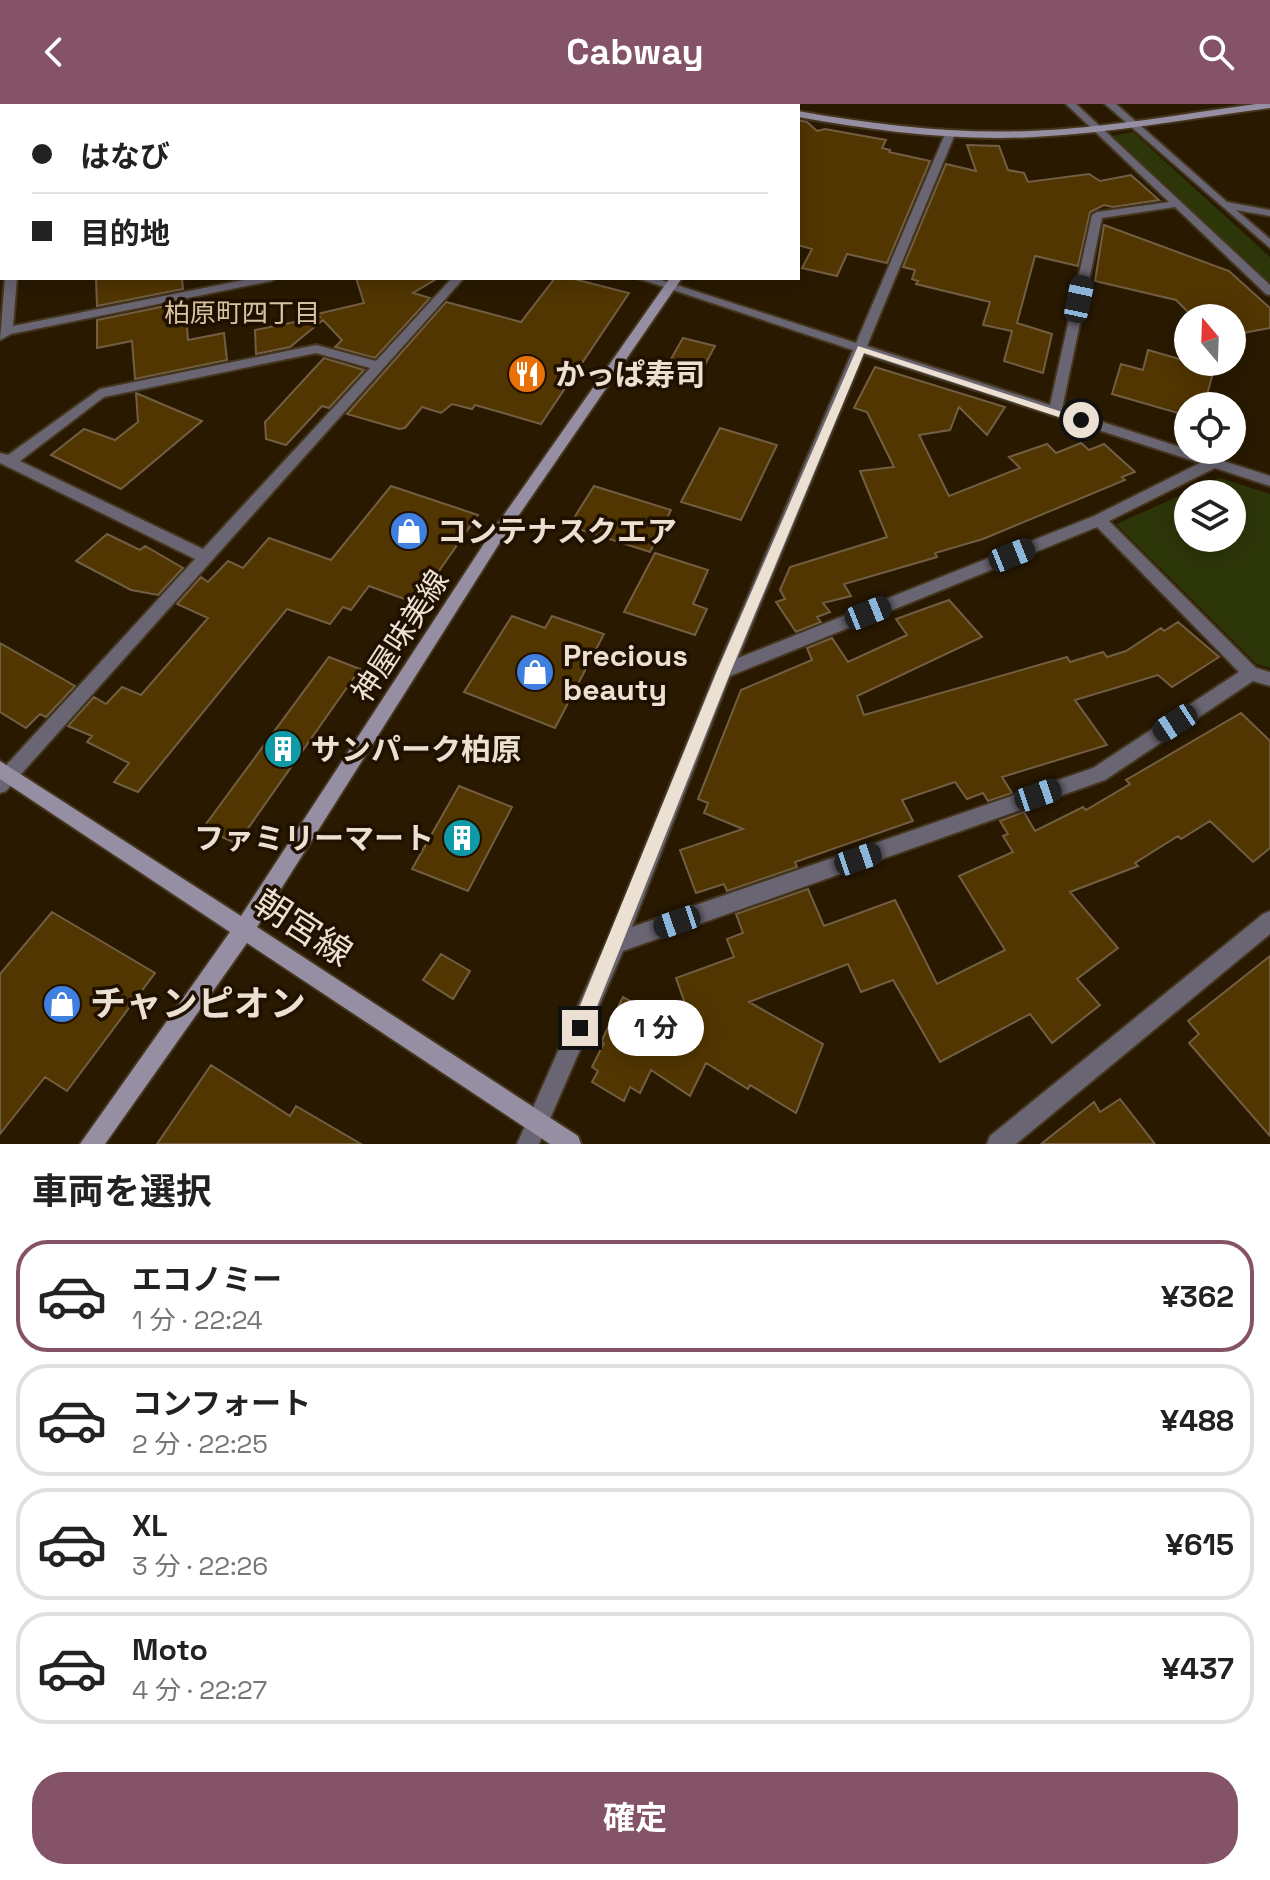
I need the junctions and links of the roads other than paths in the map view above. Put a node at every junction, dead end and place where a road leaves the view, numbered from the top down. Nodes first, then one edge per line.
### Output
1 (1071, 104) edge
2 (1110, 104) edge
3 (1269, 105) edge
4 (800, 114) edge
5 (1131, 123) junction
6 (1096, 128) junction
7 (950, 134) junction
8 (1177, 204) junction
9 (1225, 205) junction
10 (1270, 213) edge
11 (1270, 245) edge
12 (11, 280) edge
13 (261, 280) edge
14 (456, 280) edge
15 (673, 282) edge
16 (1270, 291) edge
17 (3, 333) edge
18 (861, 349) junction
19 (378, 366) junction
20 (1055, 412) junction
21 (1174, 450) edge
22 (4, 460) edge
23 (1211, 464) edge
24 (1216, 464) edge
25 (1270, 481) edge
26 (1099, 520) junction
27 (205, 557) junction
28 (724, 671) junction
29 (1251, 673) junction
30 (1270, 679) edge
31 (3, 776) edge
32 (1270, 921) edge
33 (244, 930) junction
34 (616, 943) junction
35 (537, 1124) junction
36 (91, 1144) edge
37 (528, 1144) edge
38 (570, 1144) edge
39 (998, 1144) edge

1 - 6 street
2 - 5 street
3 - 5 street
4 - 7 street
5 - 6 street
5 - 9 street
6 - 7 street
6 - 8 street
7 - 18 street
8 - 16 street
8 - 20 street
9 - 10 street
9 - 11 street
12 - 17 street
13 - 17 street
14 - 19 street
15 - 18 street
15 - 33 street, 神屋味美線
18 - 20 street
18 - 28 street
19 - 22 street
19 - 27 street
20 - 21 street
22 - 27 street
23 - 26 street
24 - 25 street
26 - 28 street
26 - 29 street
27 - 31 street
28 - 34 street
29 - 30 street
29 - 34 street
31 - 33 street, 朝宮線
32 - 39 street
33 - 35 street, 朝宮線
33 - 36 street, 神屋味美線
34 - 35 street
35 - 37 street
35 - 38 street, 朝宮線

